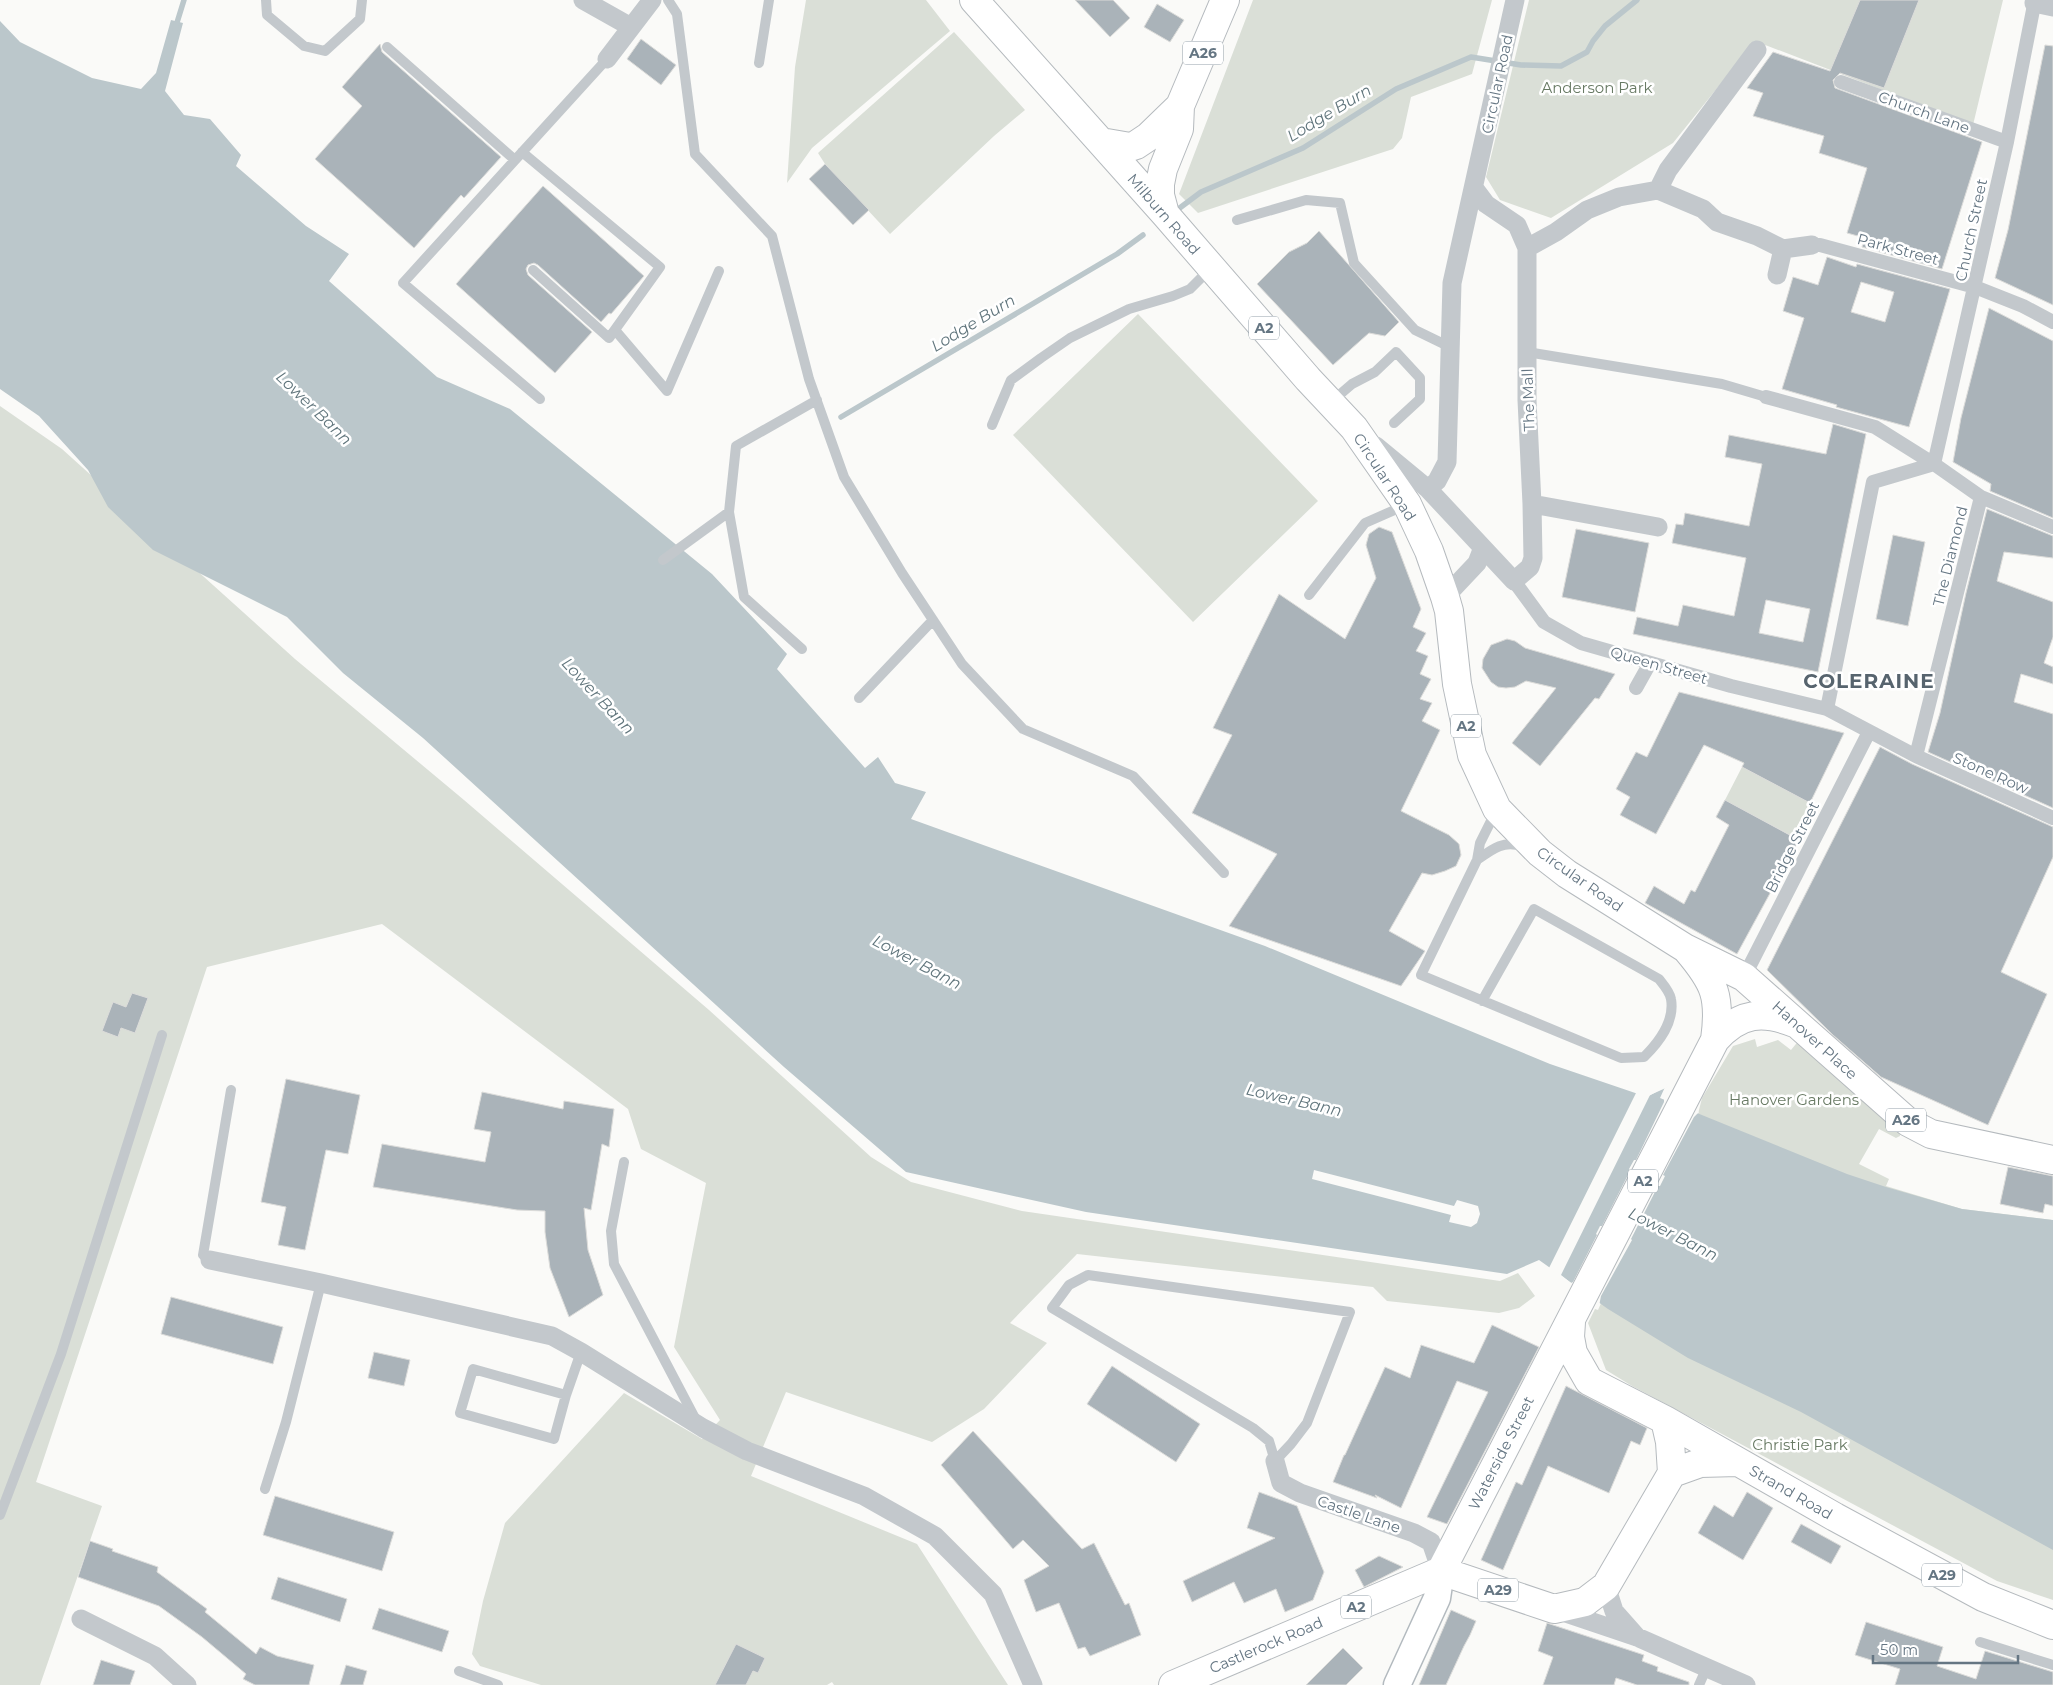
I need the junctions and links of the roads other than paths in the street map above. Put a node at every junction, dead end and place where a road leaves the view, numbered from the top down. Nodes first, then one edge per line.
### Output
1 (266, 0) edge
2 (362, 0) edge
3 (583, 0) edge
4 (652, 0) edge
5 (668, 0) edge
6 (769, 0) edge
7 (974, 0) edge
8 (1225, 0) edge
9 (1515, 0) edge
10 (2035, 2) edge
11 (2053, 7) edge
12 (631, 27) junction
13 (387, 47) dead end
14 (1758, 50) dead end
15 (606, 59) joint
16 (759, 63) dead end
17 (1841, 82) dead end
18 (1180, 106) junction
19 (1101, 142) junction
20 (2007, 142) junction
21 (522, 152) junction
22 (514, 160) junction
23 (1474, 188) junction
24 (1658, 190) junction
25 (1170, 220) junction
26 (1237, 220) dead end
27 (1812, 246) joint
28 (1527, 248) junction
29 (1783, 249) junction
30 (1211, 268) junction
31 (533, 270) dead end
32 (719, 271) dead end
33 (1777, 275) dead end
34 (1975, 287) junction
35 (2053, 322) edge
36 (615, 330) junction
37 (1450, 347) junction
38 (1527, 352) junction
39 (1766, 397) joint
40 (540, 399) dead end
41 (817, 400) junction
42 (1330, 403) junction
43 (1394, 423) dead end
44 (992, 424) dead end
45 (1354, 428) joint
46 (1934, 464) junction
47 (1417, 497) junction
48 (1981, 497) junction
49 (1532, 504) junction
50 (729, 512) junction
51 (1658, 527) dead end
52 (2053, 527) edge
53 (1482, 550) junction
54 (663, 560) dead end
55 (1514, 582) junction
56 (1309, 595) dead end
57 (1445, 597) junction
58 (933, 620) junction
59 (802, 649) dead end
60 (1650, 663) junction
61 (1636, 688) dead end
62 (859, 698) dead end
63 (1827, 709) junction
64 (1869, 732) junction
65 (1916, 756) junction
66 (1497, 808) junction
67 (2053, 818) edge
68 (1540, 854) junction
69 (1477, 860) junction
70 (1224, 872) dead end
71 (1685, 948) junction
72 (1744, 977) junction
73 (1482, 1001) junction
74 (1802, 1027) junction
75 (162, 1035) dead end
76 (1715, 1040) junction
77 (231, 1090) dead end
78 (2053, 1160) edge
79 (624, 1162) dead end
80 (210, 1260) joint
81 (321, 1283) junction
82 (1567, 1340) junction
83 (581, 1352) junction
84 (1589, 1381) junction
85 (1535, 1386) junction
86 (566, 1395) junction
87 (1665, 1420) junction
88 (699, 1426) junction
89 (1275, 1461) junction
90 (1738, 1462) junction
91 (1672, 1473) junction
92 (265, 1489) dead end
93 (0, 1515) edge
94 (1441, 1571) junction
95 (1606, 1586) junction
96 (1554, 1609) junction
97 (81, 1618) dead end
98 (2053, 1625) edge
99 (1637, 1637) junction
100 (1980, 1642) dead end
101 (2053, 1666) edge
102 (1707, 1667) junction
103 (459, 1671) dead end
104 (1187, 1682) edge
105 (187, 1685) edge
106 (498, 1685) edge
107 (1034, 1685) edge
108 (1397, 1685) edge
109 (1699, 1685) edge
110 (1746, 1685) edge

1 - 2 lane
3 - 12 street
4 - 12 street
5 - 41 lane
6 - 16 lane
7 - 19 main road, Milburn Road / A2
8 - 18 main road, A26
9 - 23 street, Circular Road
10 - 11 street
10 - 20 street, Church Street
12 - 15 street
13 - 22 lane
14 - 24 street
15 - 21 lane
17 - 20 street, Church Lane
18 - 19 main road, A26
18 - 25 main road, A26
19 - 25 main road, Milburn Road / A2
20 - 34 street, Church Street
21 - 22 lane
21 - 36 lane
22 - 40 lane
23 - 28 street, The Mall
23 - 37 street, Circular Road
24 - 28 street
24 - 29 street
25 - 30 main road, Milburn Road / A2
26 - 37 lane
27 - 29 street
27 - 34 street, Park Street
28 - 38 street, The Mall
29 - 33 street
30 - 42 main road, Milburn Road / A2
30 - 44 lane
31 - 36 lane
32 - 36 lane
34 - 35 street, Park Street
34 - 46 street, Church Street
37 - 47 street, Circular Road
38 - 39 lane
38 - 49 street, The Mall
39 - 46 street, The Diamond
41 - 50 lane
41 - 58 lane
42 - 43 lane
42 - 45 main road, Milburn Road / A2
45 - 47 main road, Circular Road / A2
46 - 48 street, The Diamond
46 - 63 street
47 - 53 street
47 - 56 lane
47 - 57 main road, Circular Road / A2
48 - 52 street
48 - 65 street, The Diamond
49 - 51 street
49 - 55 street, The Mall
50 - 54 lane
50 - 59 lane
53 - 55 street
53 - 57 street
55 - 60 street, Queen Street
57 - 66 main road, Circular Road / A2
58 - 62 lane
58 - 70 lane
60 - 61 street
60 - 63 street, Queen Street
63 - 64 street
64 - 65 street
64 - 72 street, Bridge Street
65 - 67 street, Stone Row
66 - 68 main road, Circular Road / A2
66 - 69 lane
68 - 69 lane
68 - 71 main road, Circular Road / A2
69 - 73 lane
71 - 72 main road, Circular Road / A2
71 - 76 main road, A2
72 - 74 main road, Hanover Place / A26
73 - 73 lane
74 - 76 main road, A2
74 - 78 main road, Hanover Place / A26
75 - 93 lane
76 - 82 main road, A2
77 - 80 lane
79 - 88 lane
80 - 81 street
81 - 83 street
81 - 92 lane
82 - 84 main road
82 - 85 main road, A2
83 - 86 lane
83 - 88 street
84 - 85 main road, Waterside Street
84 - 87 main road, Strand Road / A29
85 - 94 main road, Waterside Street / A2
86 - 86 lane
87 - 90 main road, Strand Road / A29
87 - 91 main road
88 - 107 street
89 - 89 lane
89 - 94 street, Castle Lane
90 - 91 main road
90 - 98 main road, Strand Road / A29
91 - 95 main road
94 - 96 main road, A29
94 - 104 main road, Castlerock Road / A2
94 - 108 main road
95 - 96 main road
95 - 99 street
96 - 99 street
97 - 105 street
99 - 102 street
100 - 101 lane
102 - 109 lane
102 - 110 street
103 - 106 lane

